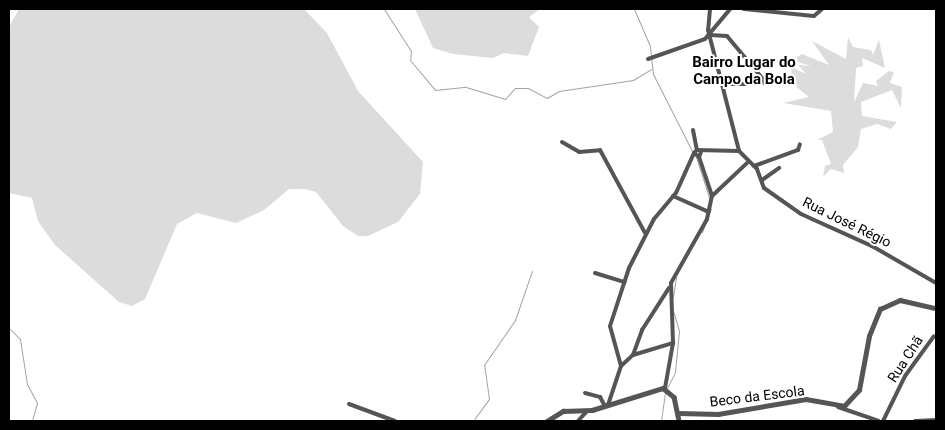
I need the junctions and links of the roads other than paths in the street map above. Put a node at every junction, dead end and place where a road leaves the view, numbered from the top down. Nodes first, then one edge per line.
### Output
1 (710, 9) edge
2 (730, 9) edge
3 (744, 9) edge
4 (822, 9) edge
5 (710, 36) junction
6 (648, 59) dead end
7 (721, 84) junction
8 (762, 84) junction
9 (771, 84) dead end
10 (693, 130) dead end
11 (562, 142) dead end
12 (800, 144) dead end
13 (739, 151) junction
14 (697, 153) junction
15 (747, 163) junction
16 (754, 166) junction
17 (779, 168) dead end
18 (762, 180) junction
19 (673, 196) junction
20 (710, 197) junction
21 (708, 212) junction
22 (645, 233) junction
23 (595, 273) dead end
24 (625, 282) junction
25 (672, 283) junction
26 (936, 283) edge
27 (936, 308) edge
28 (934, 336) dead end
29 (674, 343) junction
30 (633, 355) junction
31 (621, 366) junction
32 (667, 390) junction
33 (585, 393) dead end
34 (348, 404) dead end
35 (606, 406) junction
36 (838, 407) junction
37 (586, 412) junction
38 (678, 413) junction
39 (936, 416) edge
40 (549, 420) edge
41 (936, 420) edge
42 (395, 421) edge
43 (558, 421) edge
44 (578, 421) edge
45 (678, 421) edge
46 (879, 421) edge
47 (883, 421) edge
48 (914, 421) edge

1 - 5 street
2 - 5 street
3 - 4 street
5 - 6 street
5 - 7 street
5 - 8 street
7 - 8 street
7 - 13 street
8 - 9 street
10 - 14 street
11 - 22 street
12 - 16 street
13 - 14 street
13 - 15 street
14 - 19 street
14 - 20 street
15 - 16 street
15 - 20 street
16 - 18 street, Rua José Régio
17 - 18 street
18 - 26 street, Rua José Régio
19 - 21 street
19 - 22 street
20 - 21 street
21 - 25 street
22 - 24 street
23 - 24 street
24 - 31 street
25 - 29 street
25 - 30 street
27 - 36 street
28 - 47 street, Rua Chã
29 - 30 street
29 - 32 street
30 - 31 street
31 - 35 street
32 - 35 street
32 - 38 street
33 - 35 street
34 - 42 street
35 - 37 street
36 - 38 street, Beco da Escola
36 - 46 street
37 - 40 street
37 - 44 street
38 - 45 street
39 - 41 street
40 - 43 street
41 - 48 street

